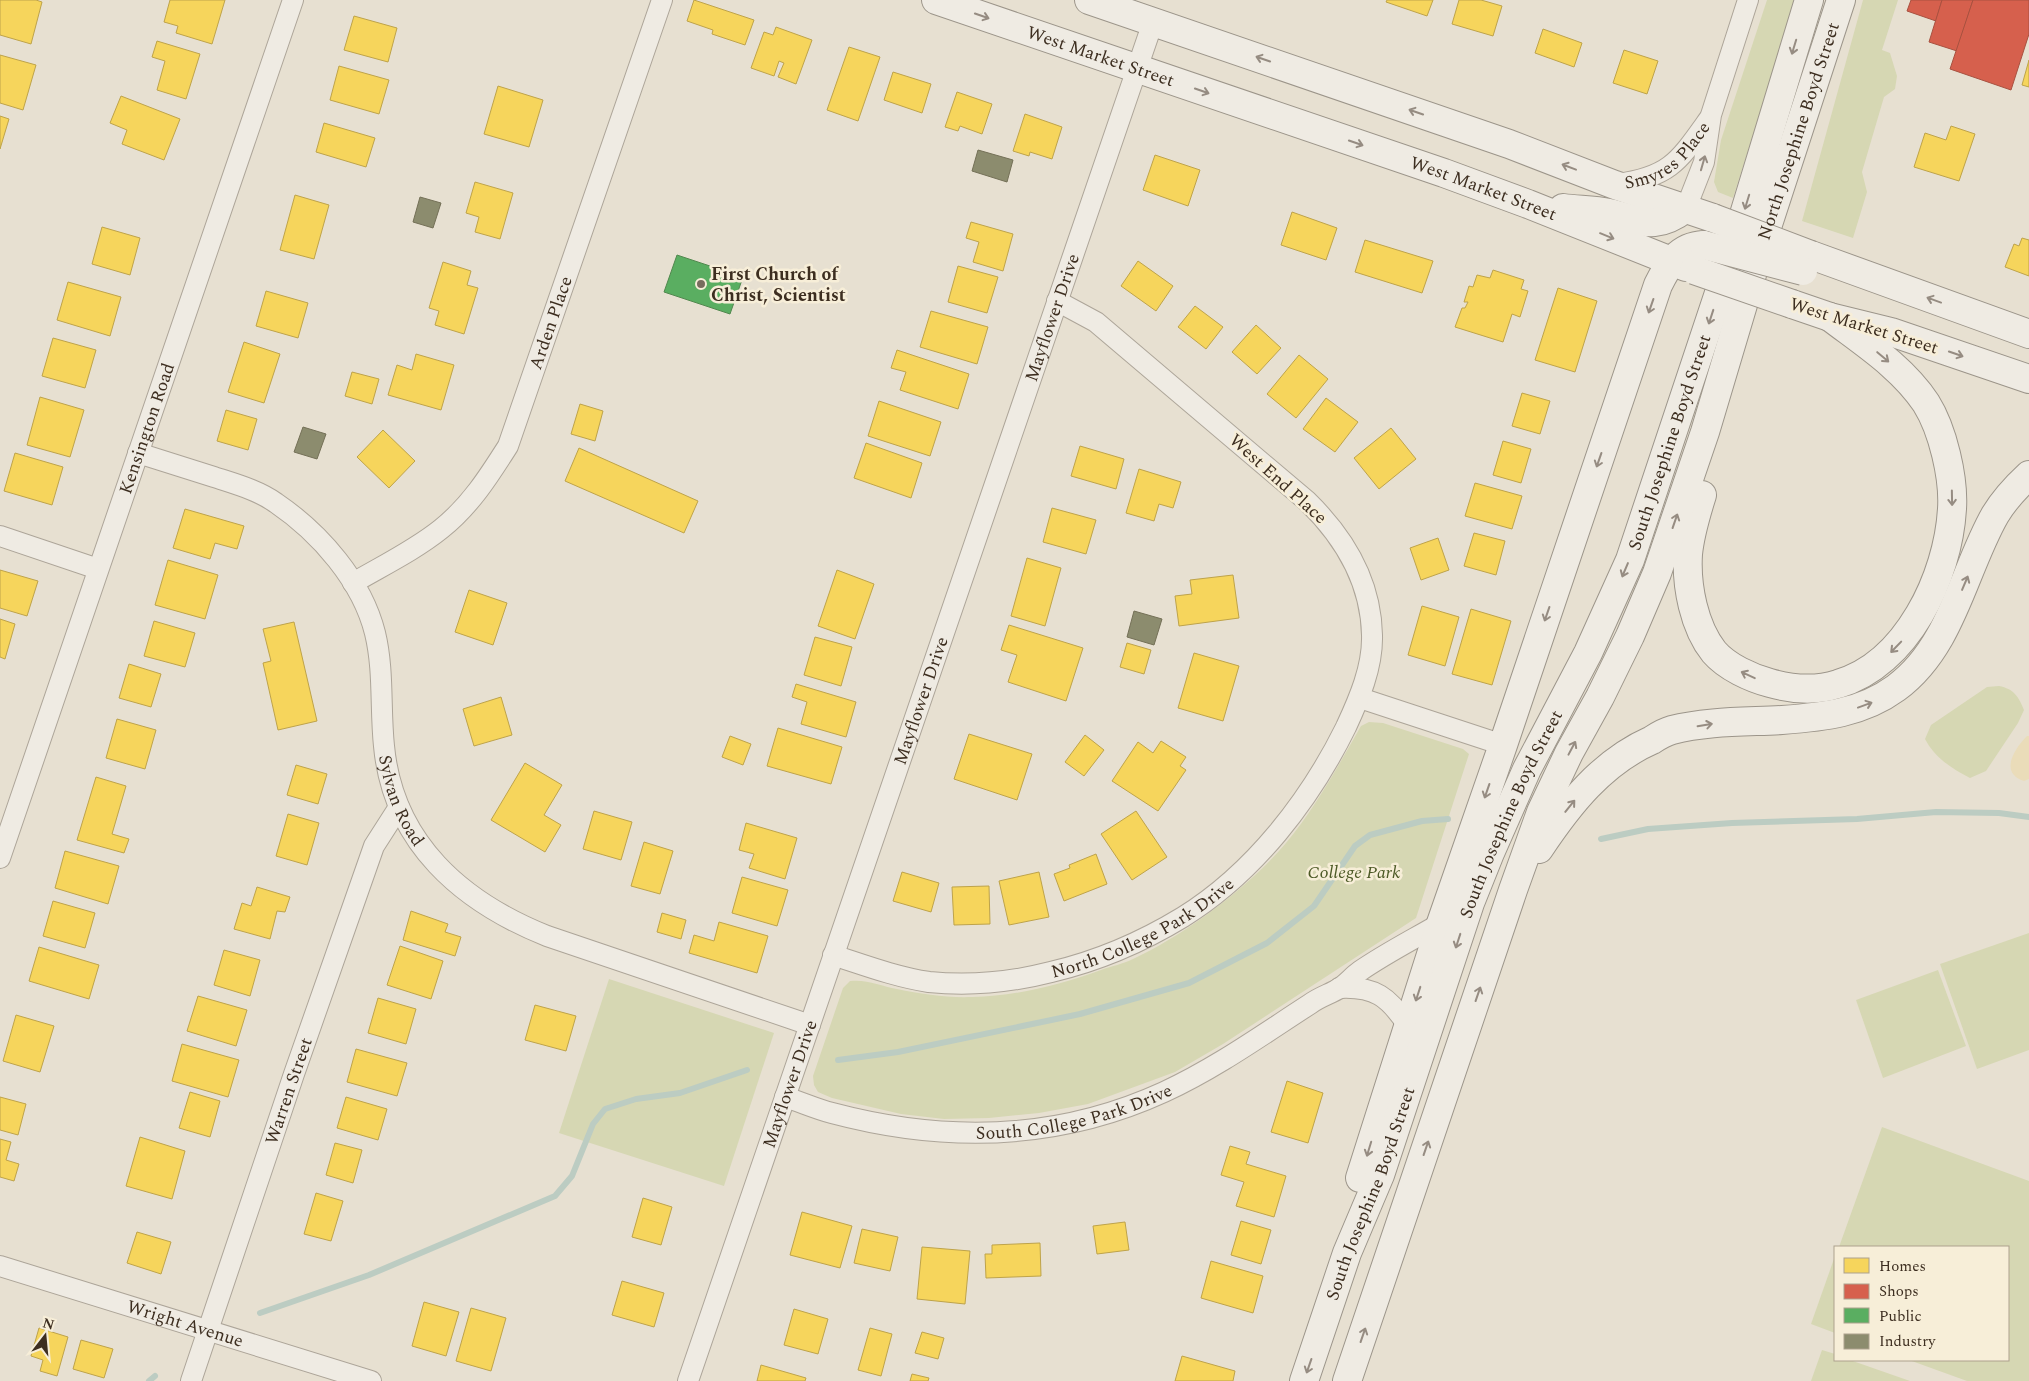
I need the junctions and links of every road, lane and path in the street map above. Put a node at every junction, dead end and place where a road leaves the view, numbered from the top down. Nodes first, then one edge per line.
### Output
1 (293, 0) edge
2 (662, 0) edge
3 (936, 0) edge
4 (1089, 0) edge
5 (1748, 0) edge
6 (1809, 0) edge
7 (1841, 0) edge
8 (1153, 22) junction
9 (1137, 69) junction
10 (1711, 115) junction
11 (1614, 185) junction
12 (1528, 204) junction
13 (1686, 208) junction
14 (1744, 258) junction
15 (1689, 259) junction
16 (1807, 263) junction
17 (1057, 301) junction
18 (1830, 317) junction
19 (2029, 334) edge
20 (2029, 379) edge
21 (138, 453) junction
22 (2029, 475) edge
23 (0, 536) edge
24 (98, 569) junction
25 (353, 582) junction
26 (1360, 698) junction
27 (1503, 745) junction
28 (399, 807) junction
29 (0, 858) edge
30 (1513, 890) junction
31 (1441, 922) junction
32 (833, 954) junction
33 (1339, 988) junction
34 (810, 1025) junction
35 (1408, 1026) junction
36 (785, 1097) junction
37 (1347, 1253) junction
38 (0, 1266) edge
39 (208, 1330) junction
40 (191, 1381) edge
41 (371, 1381) edge
42 (688, 1381) edge
43 (1304, 1381) edge
44 (1347, 1381) edge

1 - 21 street, Kensington Road
2 - 25 street, Arden Place
3 -> 9 main road, West Market Street
4 - 8 main road
5 - 10 street, Smyres Place
6 -> 14 main road, North Josephine Boyd Street
7 - 14 main road, North Josephine Boyd Street
8 - 9 street, Mayflower Drive
11 -> 8 main road
9 -> 12 main road, West Market Street
9 - 17 street, Mayflower Drive
10 - 11 street, Smyres Place
13 -> 10 street, Smyres Place
11 - 13 main road
12 - 13 main road
12 -> 15 main road, West Market Street
13 - 16 main road, bridge
18 -> 14 main road
30 -> 14 main road, South Josephine Boyd Street
14 -> 37 main road, South Josephine Boyd Street
15 - 16 main road, bridge
15 - 18 main road, West Market Street, bridge
15 -> 27 main road, South Josephine Boyd Street
19 -> 16 main road
17 - 26 street, West End Place
17 - 32 street, Mayflower Drive
18 -> 20 main road, West Market Street
21 - 24 street, Kensington Road
21 - 25 street, Sylvan Road
30 -> 22 main road
23 - 24 street
24 - 29 street, Kensington Road
25 - 28 street, Sylvan Road
26 - 27 street
26 - 32 street, North College Park Drive
27 -> 31 main road, South Josephine Boyd Street
28 - 34 street, Sylvan Road
28 - 39 street, Warren Street
44 -> 30 main road, South Josephine Boyd Street
31 - 33 street, South College Park Drive
31 -> 35 main road, South Josephine Boyd Street
32 - 34 street, Mayflower Drive
33 - 35 street, South College Park Drive
33 - 36 street, South College Park Drive
34 - 36 street, Mayflower Drive
35 -> 37 main road, South Josephine Boyd Street
36 - 42 street, Mayflower Drive
37 -> 43 main road, South Josephine Boyd Street
38 - 39 street, Wright Avenue
39 - 40 street, Warren Street
39 - 41 street, Wright Avenue

